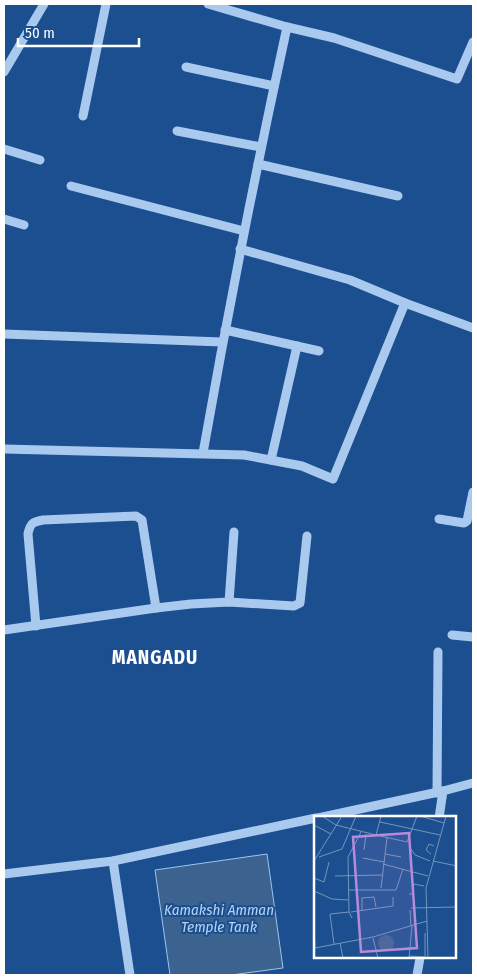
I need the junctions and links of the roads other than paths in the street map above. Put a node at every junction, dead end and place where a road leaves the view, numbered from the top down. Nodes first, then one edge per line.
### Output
1 (44, 4) edge
2 (106, 4) edge
3 (208, 4) edge
4 (287, 27) junction
5 (473, 42) edge
6 (186, 67) dead end
7 (4, 72) edge
8 (274, 86) junction
9 (83, 116) dead end
10 (177, 131) dead end
11 (261, 147) junction
12 (4, 149) edge
13 (40, 160) dead end
14 (258, 164) junction
15 (71, 186) dead end
16 (398, 196) dead end
17 (4, 219) edge
18 (24, 225) dead end
19 (244, 231) junction
20 (240, 249) junction
21 (405, 303) junction
22 (473, 328) edge
23 (224, 330) junction
24 (4, 334) edge
25 (222, 342) junction
26 (297, 346) junction
27 (319, 352) dead end
28 (4, 449) edge
29 (203, 453) junction
30 (271, 460) junction
31 (473, 492) edge
32 (439, 518) dead end
33 (234, 532) dead end
34 (307, 536) dead end
35 (229, 602) junction
36 (156, 608) junction
37 (36, 626) junction
38 (4, 630) edge
39 (452, 635) dead end
40 (473, 637) edge
41 (438, 652) dead end
42 (473, 782) edge
43 (440, 792) junction
44 (326, 816) edge
45 (439, 816) edge
46 (314, 819) edge
47 (113, 861) junction
48 (4, 874) edge
49 (420, 959) edge
50 (130, 975) edge
51 (417, 975) edge

1 - 7 street
2 - 9 street
3 - 4 street
4 - 5 street
4 - 8 street
6 - 8 street
8 - 11 street
10 - 11 street
11 - 14 street
12 - 13 street
14 - 16 street
14 - 19 street
15 - 19 street
17 - 18 street
19 - 20 street
20 - 21 street
20 - 23 street
21 - 22 street
21 - 30 street
23 - 25 street
23 - 26 street
24 - 25 street
25 - 29 street
26 - 27 street
26 - 30 street
28 - 29 street
29 - 30 street
31 - 32 street
33 - 35 street
34 - 35 street
35 - 36 street
36 - 37 street
36 - 37 street
37 - 38 street
39 - 40 street
41 - 43 street
42 - 43 street
43 - 44 street
43 - 45 street
46 - 47 street
47 - 48 street
47 - 50 street
49 - 51 street

